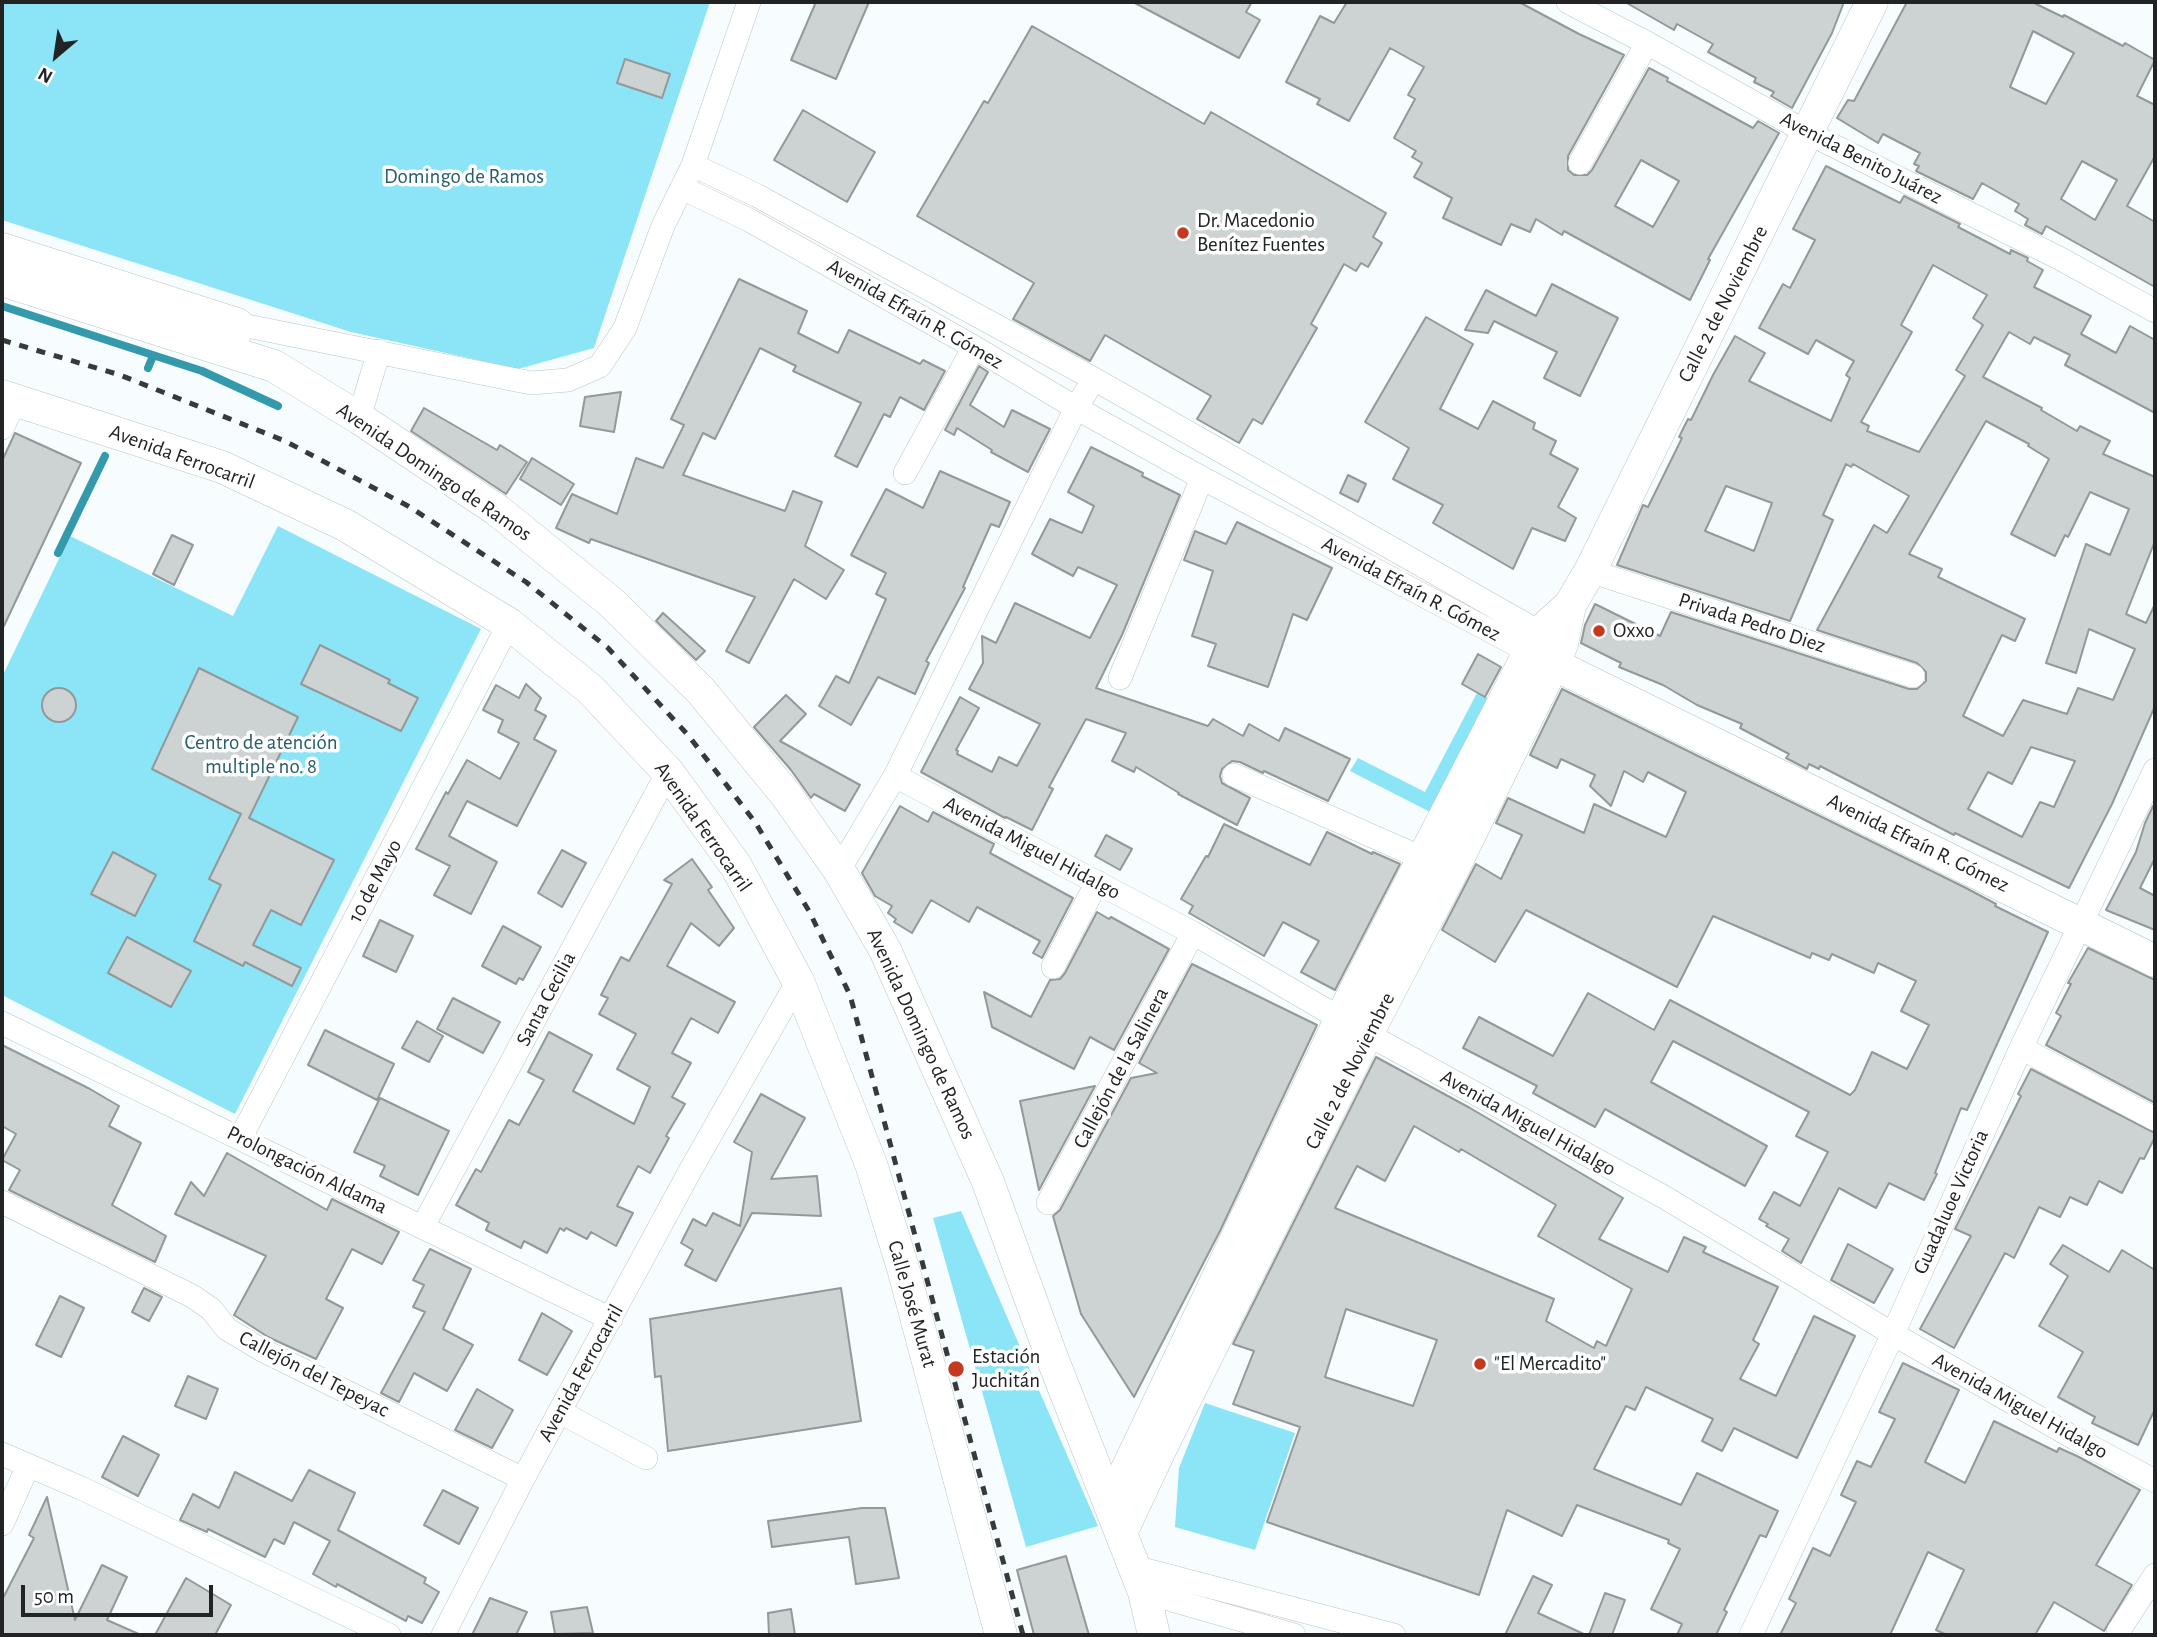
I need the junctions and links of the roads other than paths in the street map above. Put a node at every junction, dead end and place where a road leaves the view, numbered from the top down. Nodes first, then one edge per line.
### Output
1 (749, 2) edge
2 (1568, 2) edge
3 (1872, 2) edge
4 (1647, 43) junction
5 (1808, 133) junction
6 (1580, 163) dead end
7 (693, 165) junction
8 (682, 188) junction
9 (2, 249) edge
10 (2, 280) edge
11 (2155, 311) edge
12 (234, 338) junction
13 (974, 347) junction
14 (379, 351) junction
15 (1094, 379) junction
16 (9, 398) edge
17 (1076, 408) junction
18 (359, 418) junction
19 (2, 428) edge
20 (905, 473) dead end
21 (1202, 478) junction
22 (1590, 571) junction
23 (509, 624) junction
24 (1546, 648) junction
25 (1913, 676) dead end
26 (1120, 678) dead end
27 (2155, 770) edge
28 (668, 772) junction
29 (1234, 775) dead end
30 (895, 776) junction
31 (1424, 859) junction
32 (839, 870) junction
33 (1097, 882) junction
34 (2081, 924) junction
35 (1193, 933) junction
36 (2155, 961) edge
37 (1053, 967) dead end
38 (798, 981) junction
39 (1340, 1018) junction
40 (2, 1023) edge
41 (1367, 1034) junction
42 (2021, 1048) junction
43 (2155, 1119) edge
44 (241, 1137) junction
45 (2, 1202) edge
46 (1048, 1203) dead end
47 (423, 1226) junction
48 (611, 1319) junction
49 (1893, 1334) junction
50 (560, 1412) junction
51 (1148, 1448) junction
52 (1089, 1450) junction
53 (2, 1454) edge
54 (646, 1458) dead end
55 (29, 1466) junction
56 (2152, 1472) edge
57 (523, 1479) junction
58 (1110, 1505) junction
59 (2, 1524) edge
60 (1122, 1534) junction
61 (2155, 1575) edge
62 (1140, 1580) junction
63 (2118, 1632) dead end
64 (389, 1635) edge
65 (443, 1635) edge
66 (1001, 1635) edge
67 (1154, 1635) edge
68 (1294, 1635) edge
69 (1394, 1635) edge
70 (1751, 1635) edge

1 - 7 street
2 - 4 street, Avenida Benito Juárez
3 - 5 street, Calle 2 de Noviembre
4 - 5 street, Avenida Benito Juárez
4 - 6 street
5 - 11 street, Avenida Benito Juárez
5 - 22 street, Calle 2 de Noviembre
7 - 8 street
7 - 15 street, Avenida Efraín R. Gómez
8 - 13 street, Avenida Efraín R. Gómez
8 - 14 street
9 - 12 street, Avenida Domingo de Ramos
10 - 12 street, Avenida Domingo de Ramos
12 - 14 street
12 - 18 street, Avenida Domingo de Ramos
13 - 17 street, Avenida Efraín R. Gómez
13 - 20 street
14 - 18 street
15 - 17 street
15 - 24 street, Avenida Efraín R. Gómez
16 - 19 street
16 - 23 street, Avenida Ferrocarril
17 - 21 street, Avenida Efraín R. Gómez
17 - 30 street
18 - 32 street, Avenida Domingo de Ramos
21 - 24 street, Avenida Efraín R. Gómez
21 - 26 street
22 - 24 street, Calle 2 de Noviembre
22 - 25 street, Privada Pedro Diez
23 - 28 street, Avenida Ferrocarril
23 - 44 street, 10 de Mayo
24 - 31 street, Calle 2 de Noviembre
24 - 34 street, Avenida Efraín R. Gómez
24 - 41 street, Calle 2 de Noviembre
27 - 34 street, Guadaluoe Victoria
28 - 38 street, Avenida Ferrocarril
28 - 47 street, Santa Cecilia
29 - 31 street
30 - 32 street
30 - 33 street, Avenida Miguel Hidalgo
31 - 39 street, Calle 2 de Noviembre
32 - 52 street, Avenida Domingo de Ramos
33 - 35 street, Avenida Miguel Hidalgo
33 - 37 street
34 - 36 street, Avenida Efraín R. Gómez
34 - 42 street, Guadaluoe Victoria
35 - 39 street, Avenida Miguel Hidalgo
35 - 46 street, Callejón de la Salinera
38 - 48 street, Avenida Ferrocarril
38 - 66 street, Calle José Murat
39 - 41 street, Avenida Miguel Hidalgo
39 - 51 street, Calle 2 de Noviembre
40 - 44 street, Prolongación Aldama
41 - 49 street, Avenida Miguel Hidalgo
41 - 51 street, Calle 2 de Noviembre
42 - 43 street
42 - 49 street, Guadaluoe Victoria
44 - 47 street, Prolongación Aldama
45 - 57 street, Callejón del Tepeyac
47 - 48 street, Prolongación Aldama
48 - 50 street, Avenida Ferrocarril
49 - 56 street, Avenida Miguel Hidalgo
49 - 70 street, Guadaluoe Victoria
50 - 54 street
50 - 57 street, Avenida Ferrocarril
51 - 52 street
51 - 58 street, Calle 2 de Noviembre
51 - 60 street, Calle 2 de Noviembre
52 - 58 street, Avenida Domingo de Ramos
53 - 55 street
55 - 59 street
55 - 64 street
57 - 65 street, Avenida Ferrocarril
58 - 60 street, Avenida Domingo de Ramos
60 - 62 street, Avenida Domingo de Ramos
61 - 63 street
62 - 67 street, Avenida Domingo de Ramos
62 - 68 street
62 - 69 street

